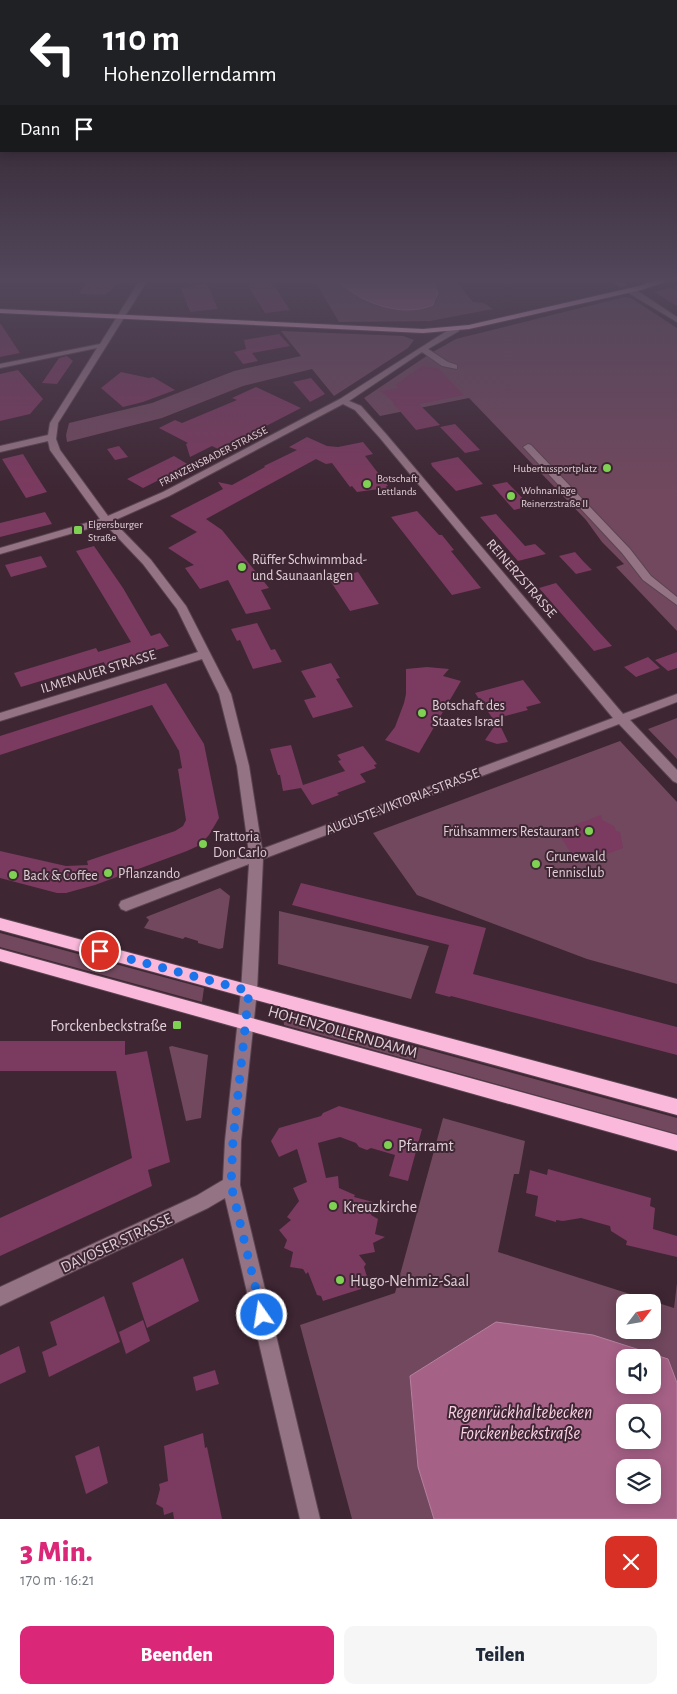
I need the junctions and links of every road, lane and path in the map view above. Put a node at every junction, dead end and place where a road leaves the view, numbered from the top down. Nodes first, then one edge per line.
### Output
1 (80, 349) edge
2 (100, 349) edge
3 (422, 349) joint
4 (0, 366) edge
5 (454, 367) dead end
6 (343, 401) junction
7 (52, 437) junction
8 (528, 447) dead end
9 (0, 449) edge
10 (107, 521) junction
11 (0, 551) edge
12 (677, 602) edge
13 (205, 654) junction
14 (677, 698) edge
15 (0, 717) edge
16 (621, 719) junction
17 (677, 778) edge
18 (256, 856) junction
19 (126, 905) dead end
20 (0, 924) edge
21 (0, 955) edge
22 (249, 991) junction
23 (246, 1024) junction
24 (677, 1107) edge
25 (677, 1143) edge
26 (231, 1185) junction
27 (0, 1297) edge
28 (310, 1519) edge

1 - 4 street
2 - 7 street
3 - 5 street
3 - 6 street, FRANZENSBADER STRASSE
6 - 10 street, FRANZENSBADER STRASSE
6 - 16 street, REINERZSTRASSE
7 - 9 street
7 - 10 street
8 - 12 street
10 - 11 street, FRANZENSBADER STRASSE
10 - 13 street
13 - 15 street, ILMENAUER STRASSE
13 - 18 street
14 - 16 street, AUGUSTE-VIKTORIA-STRASSE
16 - 17 street, REINERZSTRASSE
16 - 18 street, AUGUSTE-VIKTORIA-STRASSE
18 - 19 street, AUGUSTE-VIKTORIA-STRASSE
18 - 22 street
20 - 22 main road, HOHENZOLLERNDAMM
21 - 23 main road, HOHENZOLLERNDAMM
22 - 23 street
22 - 24 main road, HOHENZOLLERNDAMM
23 - 25 main road, HOHENZOLLERNDAMM
23 - 26 street
26 - 27 street, DAVOSER STRASSE
26 - 28 street

